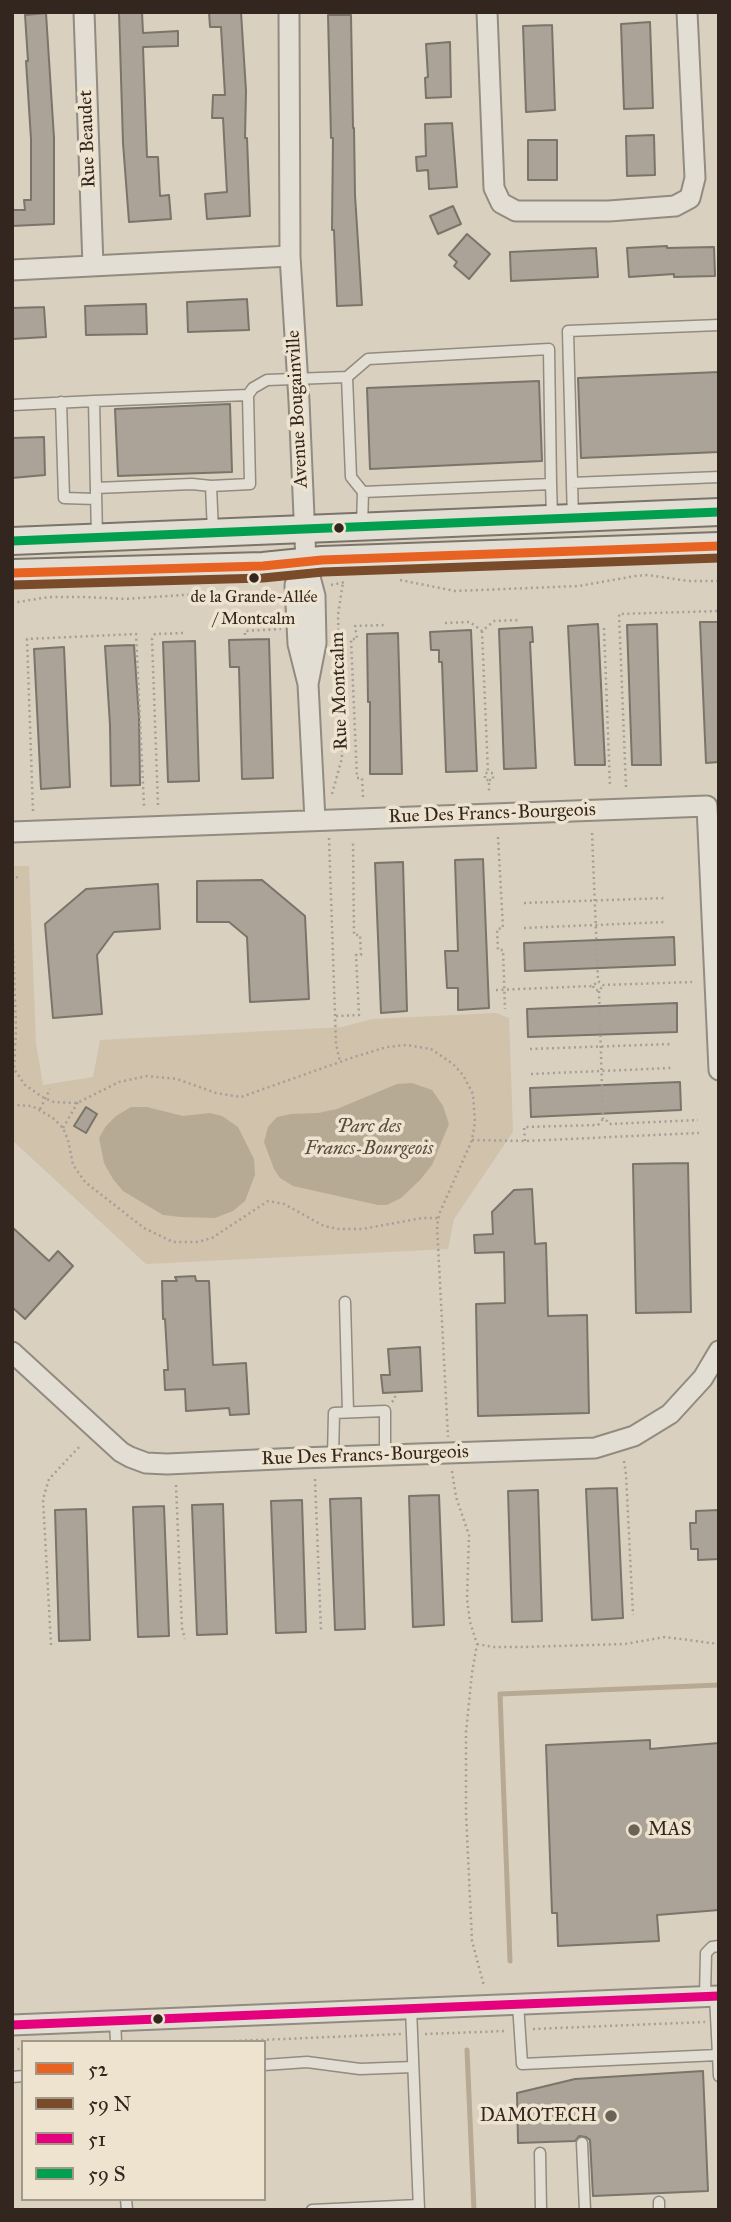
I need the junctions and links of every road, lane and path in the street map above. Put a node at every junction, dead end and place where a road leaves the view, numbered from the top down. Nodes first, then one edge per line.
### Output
1 (84, 12) edge
2 (289, 12) edge
3 (487, 12) edge
4 (688, 12) edge
5 (290, 256) junction
6 (93, 266) junction
7 (12, 270) edge
8 (719, 325) edge
9 (347, 377) junction
10 (296, 379) junction
11 (248, 395) junction
12 (94, 401) junction
13 (61, 402) junction
14 (13, 405) edge
15 (719, 477) edge
16 (572, 482) junction
17 (551, 484) junction
18 (211, 486) junction
19 (363, 492) junction
20 (96, 494) junction
21 (719, 512) edge
22 (562, 519) junction
23 (362, 526) junction
24 (304, 529) junction
25 (213, 533) junction
26 (97, 538) junction
27 (12, 541) edge
28 (719, 546) edge
29 (306, 562) junction
30 (12, 573) edge
31 (398, 579) dead end
32 (719, 581) edge
33 (324, 585) dead end
34 (219, 588) dead end
35 (12, 603) edge
36 (719, 611) edge
37 (519, 620) dead end
38 (446, 623) dead end
39 (387, 625) dead end
40 (604, 628) dead end
41 (281, 629) dead end
42 (482, 631) junction
43 (183, 633) dead end
44 (245, 635) dead end
45 (610, 787) dead end
46 (626, 787) dead end
47 (489, 793) dead end
48 (363, 797) dead end
49 (331, 799) dead end
50 (144, 806) dead end
51 (158, 806) dead end
52 (33, 811) dead end
53 (315, 820) junction
54 (12, 832) edge
55 (592, 833) dead end
56 (498, 836) dead end
57 (353, 842) dead end
58 (329, 843) dead end
59 (12, 873) edge
60 (19, 879) dead end
61 (665, 898) dead end
62 (594, 901) junction
63 (524, 903) dead end
64 (12, 917) edge
65 (666, 922) dead end
66 (596, 926) junction
67 (524, 928) dead end
68 (598, 981) junction
69 (692, 982) dead end
70 (603, 985) junction
71 (593, 986) junction
72 (505, 989) junction
73 (496, 990) dead end
74 (598, 991) junction
75 (505, 1009) dead end
76 (335, 1016) junction
77 (671, 1044) dead end
78 (600, 1047) junction
79 (530, 1049) dead end
80 (340, 1062) junction
81 (13, 1066) edge
82 (671, 1068) dead end
83 (719, 1070) edge
84 (601, 1072) junction
85 (531, 1074) dead end
86 (50, 1089) dead end
87 (44, 1098) junction
88 (78, 1102) junction
89 (12, 1105) edge
90 (40, 1109) junction
91 (73, 1113) junction
92 (80, 1117) dead end
93 (603, 1119) junction
94 (698, 1120) dead end
95 (63, 1128) junction
96 (699, 1133) dead end
97 (472, 1140) junction
98 (525, 1141) junction
99 (438, 1218) junction
100 (345, 1302) dead end
101 (719, 1351) edge
102 (12, 1352) edge
103 (395, 1392) dead end
104 (395, 1399) dead end
105 (348, 1412) junction
106 (448, 1432) dead end
107 (81, 1445) dead end
108 (385, 1456) junction
109 (334, 1457) junction
110 (624, 1461) dead end
111 (450, 1466) dead end
112 (315, 1479) dead end
113 (176, 1485) dead end
114 (632, 1615) dead end
115 (321, 1632) dead end
116 (186, 1639) dead end
117 (477, 1644) junction
118 (719, 1644) edge
119 (51, 1645) dead end
120 (719, 1946) edge
121 (713, 1996) edge
122 (518, 2004) junction
123 (483, 2005) junction
124 (411, 2008) junction
125 (115, 2020) junction
126 (705, 2022) dead end
127 (12, 2025) edge
128 (512, 2030) dead end
129 (528, 2030) dead end
130 (430, 2033) dead end
131 (395, 2035) dead end
132 (116, 2040) edge
133 (264, 2040) edge
134 (718, 2055) edge
135 (266, 2065) edge
136 (413, 2067) junction
137 (719, 2076) edge
138 (582, 2143) dead end
139 (540, 2152) dead end
140 (419, 2207) edge
141 (312, 2210) edge
142 (541, 2210) edge
143 (585, 2210) edge

1 - 6 street, Rue Beaudet
2 - 5 street, Avenue Bougainville
3 - 4 street
5 - 6 street
5 - 10 street, Avenue Bougainville
6 - 7 street
8 - 16 lane
9 - 10 lane
9 - 17 lane
9 - 19 lane
10 - 11 lane
10 - 24 street, Avenue Bougainville
11 - 12 lane
11 - 18 lane
12 - 13 lane
12 - 20 lane
13 - 14 lane
13 - 20 lane
15 - 16 lane
16 - 22 lane
17 - 19 lane
17 - 22 lane
18 - 20 lane
18 - 25 lane
19 - 23 lane
20 - 26 lane
21 - 22 street
22 - 23 street
23 - 24 street
24 - 25 street
24 - 29 street, Avenue Bougainville
25 - 26 street
26 - 27 street
28 - 29 street
29 - 30 street
29 - 53 street, Rue Montcalm
31 - 32 path
33 - 49 path, Rue Montcalm
34 - 35 path
36 - 46 path
37 - 42 path
38 - 42 path
39 - 48 path
40 - 45 path
41 - 44 path
42 - 47 path
43 - 51 path
50 - 52 path
53 - 54 street, Rue Des Francs-Bourgeois
53 - 83 street, Rue Des Francs-Bourgeois
55 - 62 path
56 - 72 path
57 - 76 path
58 - 76 path
59 - 60 path
61 - 62 path
62 - 63 path
62 - 66 path
64 - 81 path
65 - 66 path
66 - 67 path
66 - 68 path
68 - 70 path
68 - 71 path
69 - 70 path
70 - 74 path
71 - 72 path
71 - 74 path
72 - 73 path
72 - 75 path
74 - 78 path
76 - 80 path
77 - 78 path
78 - 79 path
78 - 84 path
80 - 88 path
80 - 97 path
81 - 87 path
82 - 84 path
84 - 85 path
84 - 93 path
86 - 87 path
87 - 88 path
87 - 90 path
88 - 91 path
89 - 90 path
90 - 95 path
91 - 92 path
91 - 95 path
93 - 94 path
93 - 98 path
95 - 99 path
96 - 98 path
97 - 98 path
97 - 99 path
99 - 106 path
100 - 105 lane
101 - 108 street, Rue Des Francs-Bourgeois
102 - 109 street, Rue Des Francs-Bourgeois
103 - 104 path
105 - 108 lane
105 - 109 lane
107 - 119 path
108 - 109 street, Rue Des Francs-Bourgeois
110 - 114 path
111 - 117 path
112 - 115 path
113 - 116 path
117 - 118 path
117 - 123 path
120 - 121 lane
121 - 122 street
121 - 134 lane
122 - 123 street
122 - 134 lane
123 - 124 street
124 - 125 street
124 - 136 lane
125 - 127 street
125 - 132 lane
126 - 129 path
128 - 130 path
131 - 133 path
134 - 137 lane
135 - 136 lane
136 - 140 lane
138 - 143 lane
139 - 142 lane
140 - 141 lane

